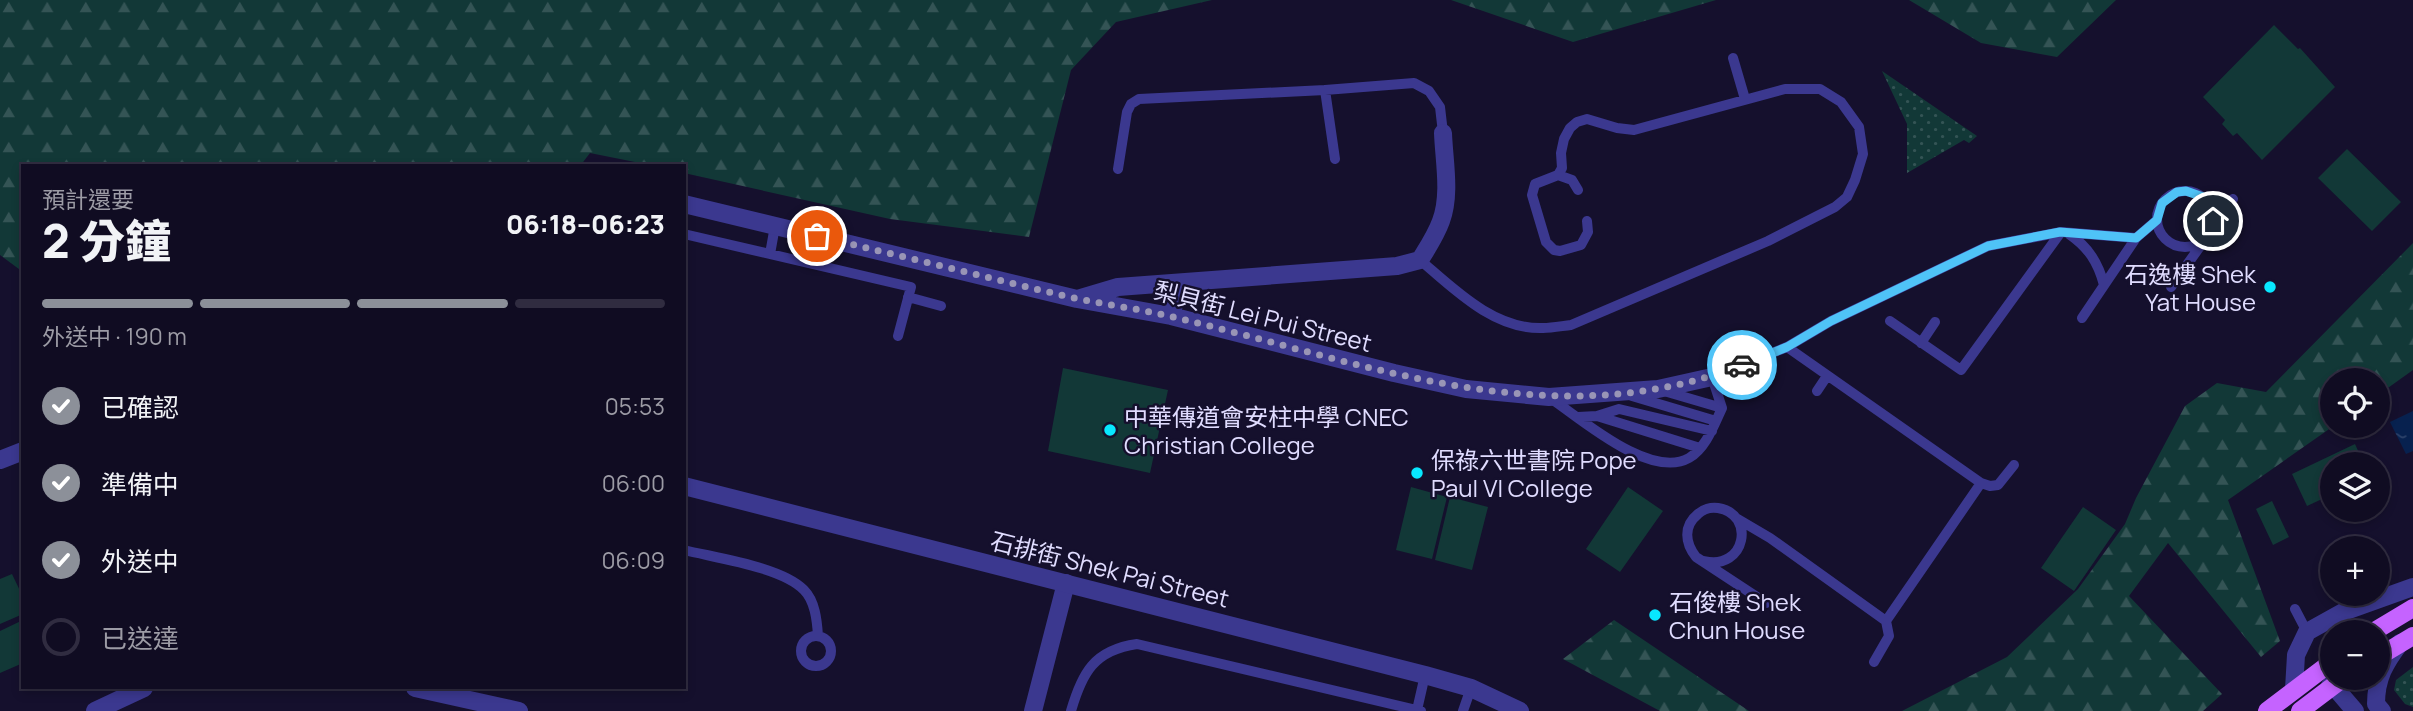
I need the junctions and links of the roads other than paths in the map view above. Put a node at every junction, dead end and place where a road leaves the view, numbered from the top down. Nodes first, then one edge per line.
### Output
1 (1733, 58) dead end
2 (1325, 90) junction
3 (1745, 99) junction
4 (1443, 133) joint
5 (1335, 159) dead end
6 (1118, 169) dead end
7 (1558, 175) junction
8 (1578, 190) dead end
9 (2232, 199) dead end
10 (686, 204) edge
11 (2157, 220) junction
12 (1587, 221) dead end
13 (775, 226) junction
14 (2063, 232) junction
15 (686, 234) edge
16 (2208, 234) junction
17 (2136, 238) junction
18 (770, 254) junction
19 (1420, 260) junction
20 (1180, 283) junction
21 (2104, 285) junction
22 (2171, 287) dead end
23 (908, 297) junction
24 (1077, 299) junction
25 (941, 306) dead end
26 (1171, 316) junction
27 (2082, 318) dead end
28 (1890, 321) dead end
29 (1935, 322) dead end
30 (898, 336) dead end
31 (1921, 342) junction
32 (1787, 347) junction
33 (1827, 376) junction
34 (1712, 377) junction
35 (1658, 389) junction
36 (1817, 391) dead end
37 (1622, 393) junction
38 (1549, 397) junction
39 (1722, 408) junction
40 (1597, 416) junction
41 (1578, 417) junction
42 (1714, 426) junction
43 (1700, 448) junction
44 (21, 452) edge
45 (0, 460) edge
46 (2014, 465) dead end
47 (1981, 483) junction
48 (686, 487) edge
49 (1736, 518) junction
50 (686, 550) edge
51 (1704, 561) junction
52 (1066, 583) junction
53 (2413, 587) edge
54 (1766, 603) dead end
55 (2413, 608) edge
56 (2295, 609) dead end
57 (1886, 621) junction
58 (2390, 622) edge
59 (2307, 632) junction
60 (818, 636) dead end
61 (2407, 640) edge
62 (2390, 650) edge
63 (1874, 662) dead end
64 (2320, 670) edge
65 (1425, 675) junction
66 (1471, 688) junction
67 (142, 689) edge
68 (420, 689) edge
69 (2294, 689) junction
70 (2328, 690) edge
71 (2337, 690) edge
72 (1389, 707) edge
73 (1419, 710) edge
74 (96, 711) edge
75 (519, 711) edge
76 (1033, 711) edge
77 (1071, 711) edge
78 (1463, 711) edge
79 (1520, 711) edge
80 (2267, 711) edge
81 (2300, 711) edge
82 (2355, 711) edge
83 (2382, 711) edge

1 - 3 lane
2 - 4 lane
2 - 5 lane
2 - 6 lane
3 - 7 lane
3 - 19 lane
4 - 19 street
7 - 8 lane
7 - 12 lane
9 - 16 lane
10 - 13 street, 梨貝街 Lei Pui Street
11 - 16 lane
11 - 16 lane
11 - 17 lane
13 - 18 lane
13 - 24 street, 梨貝街 Lei Pui Street
14 - 17 lane
14 - 21 lane
14 - 31 lane
14 - 32 lane
15 - 18 lane
16 - 22 lane
17 - 21 lane
18 - 23 lane
19 - 20 street
20 - 24 street
20 - 26 street
21 - 27 lane
23 - 25 lane
23 - 30 lane
24 - 26 street, 梨貝街 Lei Pui Street
26 - 38 street, 梨貝街 Lei Pui Street
28 - 31 lane
29 - 31 lane
32 - 33 lane
32 - 34 lane
33 - 36 lane
33 - 47 lane
34 - 35 street, 梨貝街 Lei Pui Street
34 - 39 lane
35 - 37 street, 梨貝街 Lei Pui Street
35 - 39 lane
37 - 38 street, 梨貝街 Lei Pui Street
37 - 42 lane
38 - 41 lane
39 - 42 lane
40 - 41 lane
40 - 42 lane
40 - 43 lane
41 - 43 lane
42 - 43 lane
44 - 45 street
46 - 47 lane
47 - 57 lane
48 - 52 street, 石排街 Shek Pai Street
49 - 51 lane
49 - 51 lane
49 - 57 lane
50 - 60 lane
51 - 54 lane
52 - 65 street, 石排街 Shek Pai Street
52 - 76 street
53 - 59 street
55 - 58 main road
56 - 59 lane
57 - 63 lane
59 - 69 street
61 - 62 main road
61 - 83 street
64 - 69 main road
65 - 66 street, 石排街 Shek Pai Street
65 - 73 lane
66 - 78 lane
66 - 79 street, 石排街 Shek Pai Street
67 - 74 street
68 - 75 street
69 - 80 main road
70 - 81 main road
71 - 82 street
72 - 73 lane
72 - 77 lane

